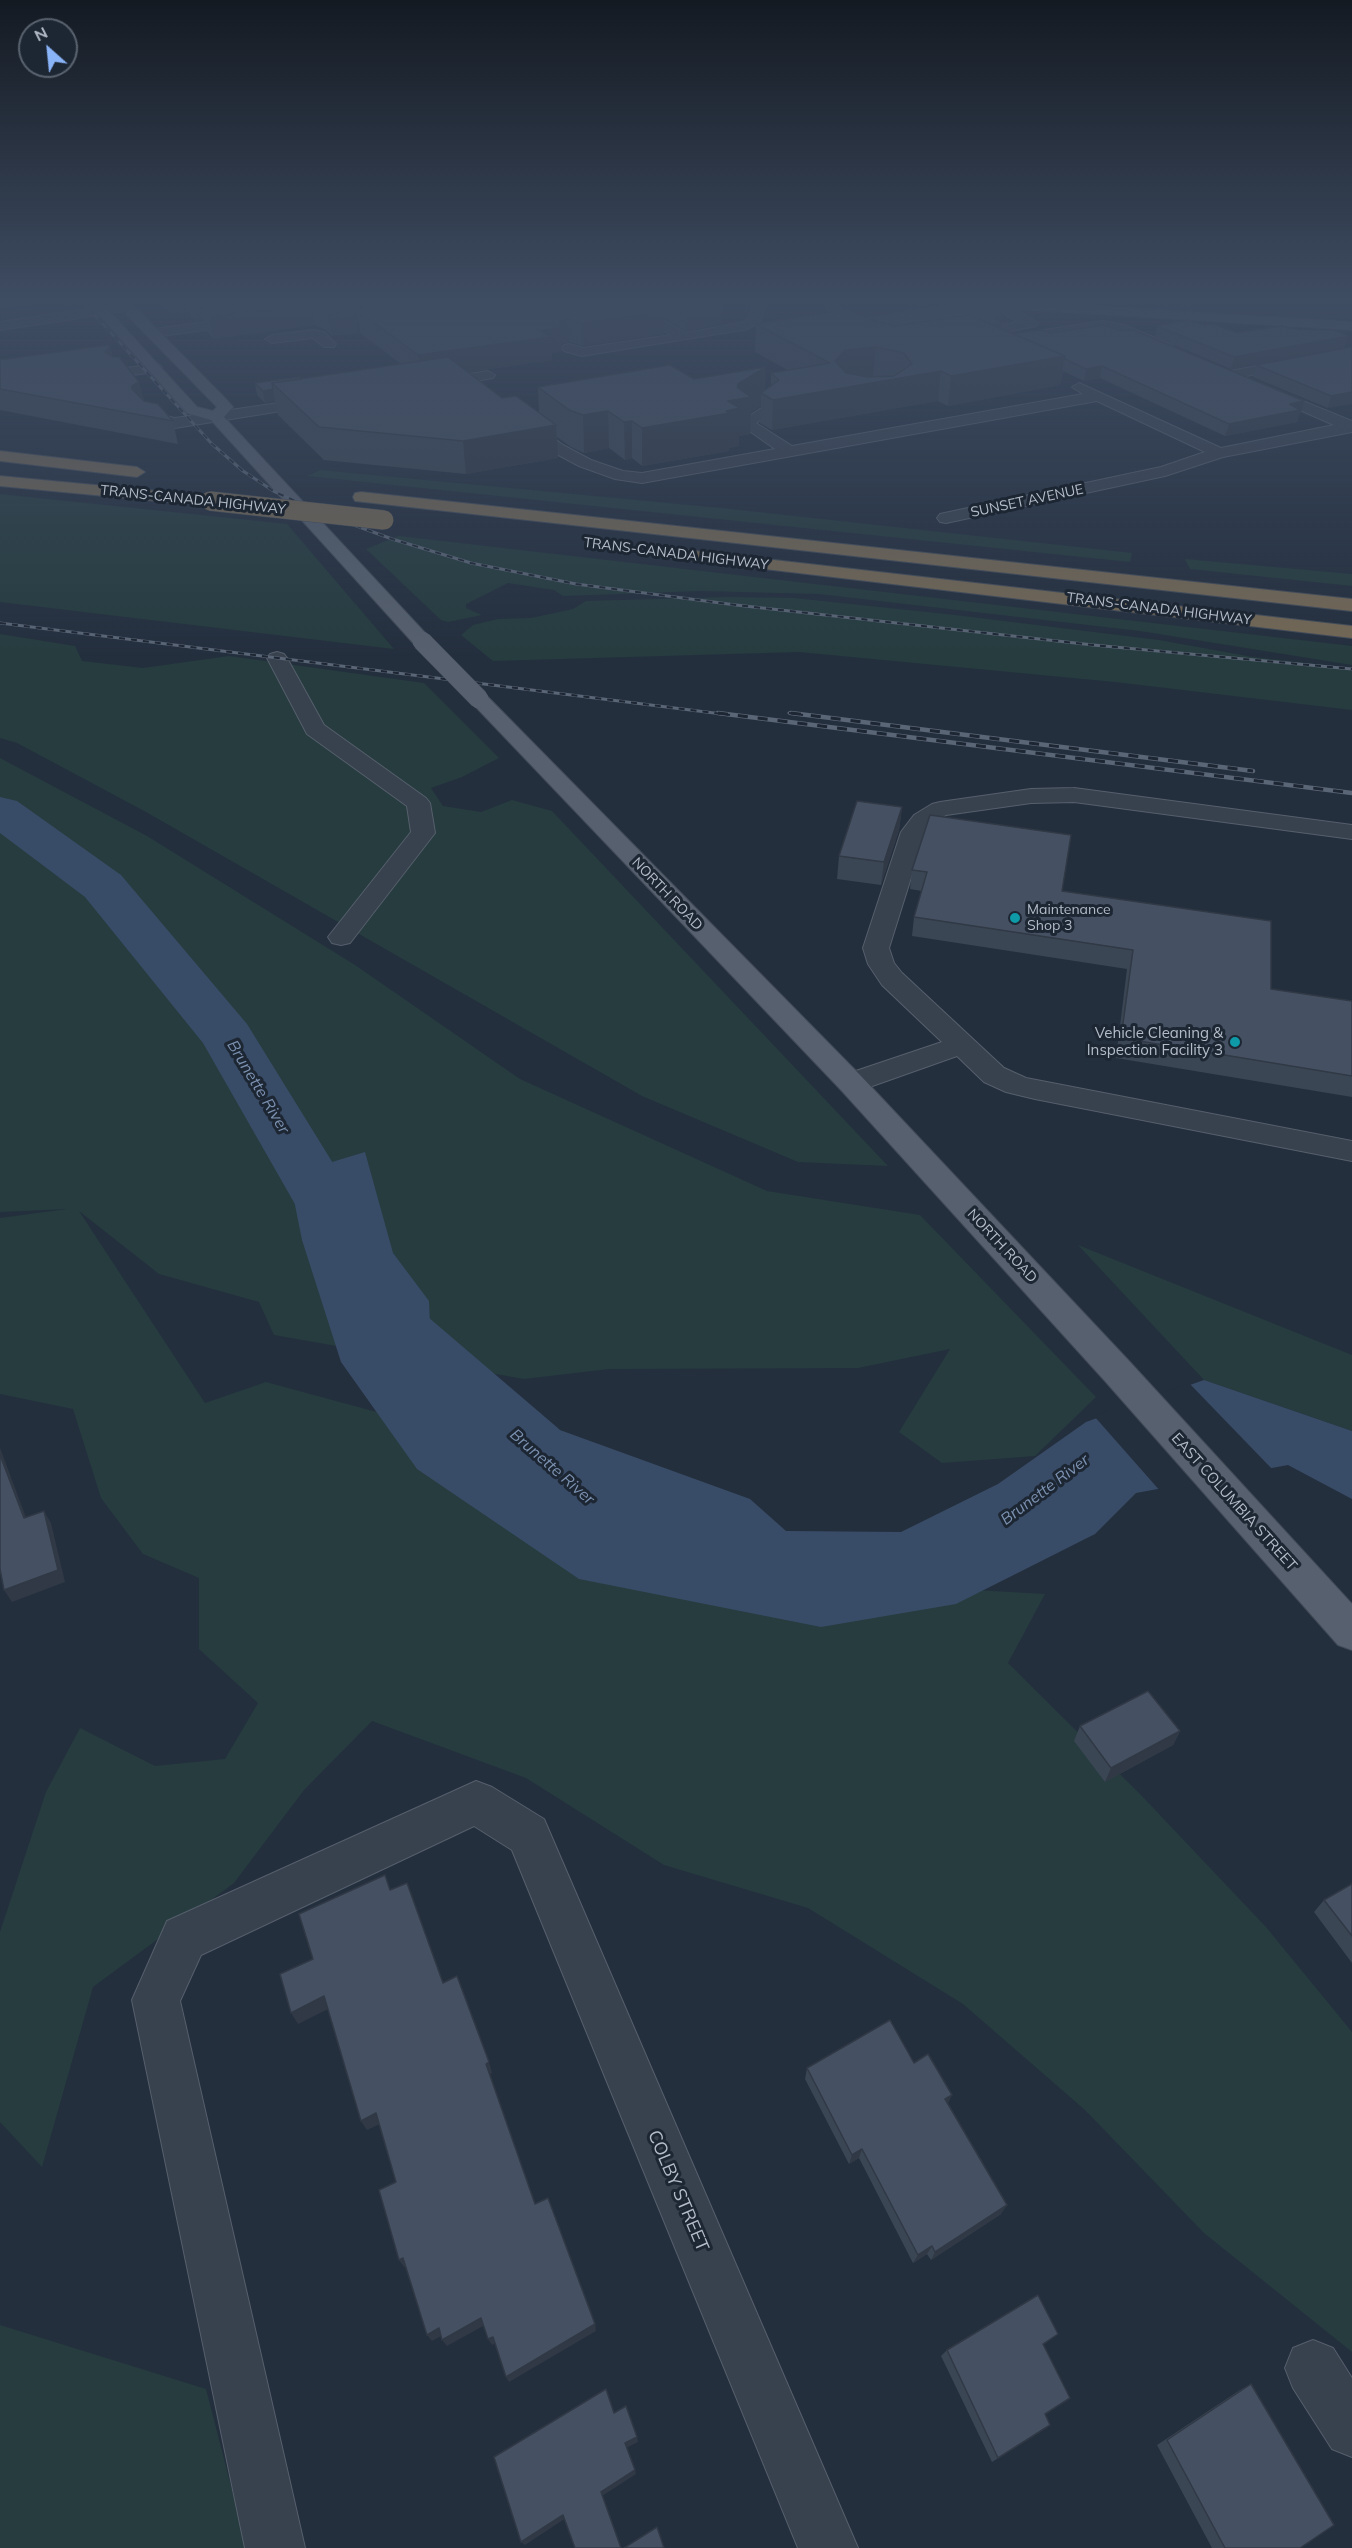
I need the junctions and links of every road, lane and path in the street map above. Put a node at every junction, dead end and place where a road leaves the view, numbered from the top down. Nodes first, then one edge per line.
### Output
1 (161, 420) edge
2 (196, 420) edge
3 (219, 420) edge
4 (521, 420) edge
5 (750, 420) edge
6 (921, 420) edge
7 (966, 420) edge
8 (1149, 420) edge
9 (1335, 420) edge
10 (932, 426) junction
11 (1351, 427) edge
12 (790, 452) junction
13 (1219, 453) junction
14 (0, 457) edge
15 (150, 473) dead end
16 (0, 482) edge
17 (256, 485) dead end
18 (303, 491) dead end
19 (355, 497) dead end
20 (946, 518) dead end
21 (390, 521) dead end
22 (644, 550) dead end
23 (1352, 605) edge
24 (1352, 632) edge
25 (277, 658) dead end
26 (1352, 832) edge
27 (341, 937) dead end
28 (962, 1045) junction
29 (851, 1083) junction
30 (1352, 1151) edge
31 (1118, 1371) joint
32 (1352, 1632) edge
33 (1313, 2368) dead end
34 (1352, 2429) edge
35 (275, 2548) edge
36 (828, 2548) edge

1 - 2 street
3 - 29 main road, NORTH ROAD, bridge
4 - 12 street
5 - 12 street
6 - 10 street
7 - 10 street
8 - 13 street
9 - 11 street
10 - 12 street
11 - 13 street, SUNSET AVENUE
13 - 20 street, SUNSET AVENUE
14 - 15 highway, TRANS-CANADA HIGHWAY
16 - 21 highway, TRANS-CANADA HIGHWAY, bridge
17 - 18 highway, TRANS-CANADA HIGHWAY
19 - 23 highway, TRANS-CANADA HIGHWAY
22 - 24 highway, TRANS-CANADA HIGHWAY
25 - 27 street
26 - 28 street
28 - 29 street
28 - 30 street
29 - 31 main road, NORTH ROAD
31 - 32 main road, EAST COLUMBIA STREET
33 - 34 street
35 - 36 street, COLBY STREET

